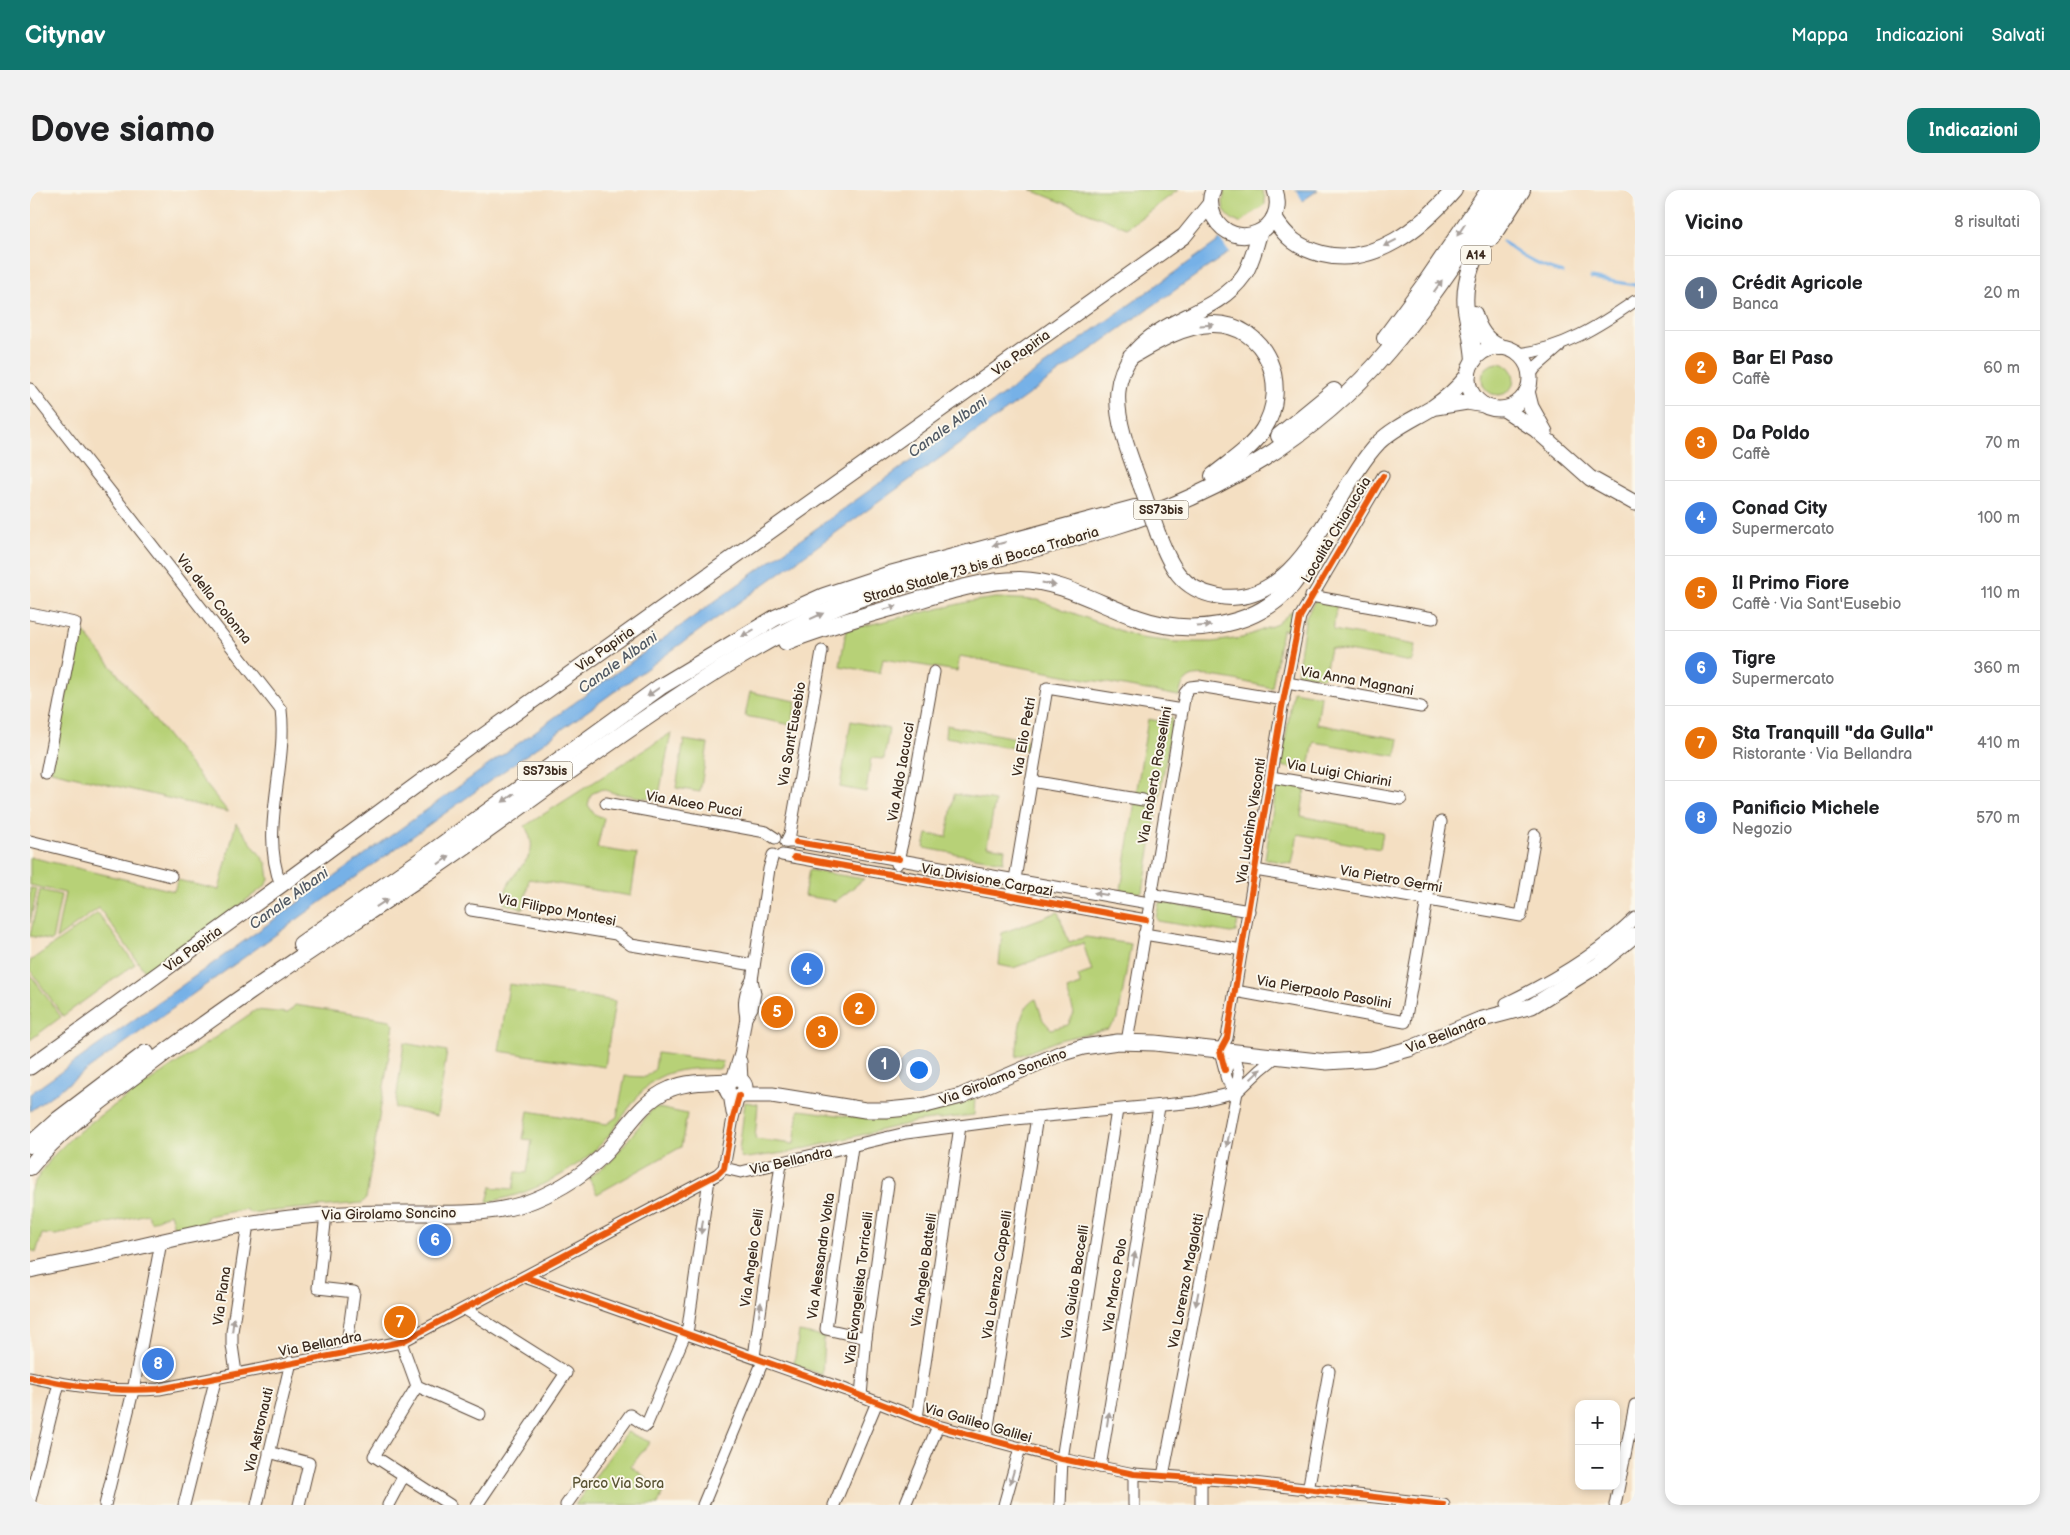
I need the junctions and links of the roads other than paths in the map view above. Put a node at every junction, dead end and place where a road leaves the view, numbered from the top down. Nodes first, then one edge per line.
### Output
1 (1276, 190) edge
2 (1454, 190) edge
3 (1489, 190) edge
4 (1505, 190) edge
5 (1516, 190) edge
6 (1522, 190) edge
7 (1212, 197) edge
8 (1274, 218) junction
9 (1223, 228) junction
10 (1260, 232) junction
11 (1184, 236) junction
12 (1240, 236) junction
13 (1247, 270) junction
14 (1635, 300) edge
15 (1562, 344) junction
16 (1500, 347) junction
17 (1518, 354) junction
18 (1130, 356) junction
19 (1471, 368) junction
20 (1530, 375) junction
21 (30, 389) edge
22 (1527, 391) junction
23 (1484, 405) junction
24 (1432, 408) junction
25 (1504, 409) junction
26 (1551, 442) junction
27 (1213, 476) junction
28 (1383, 476) dead end
29 (1635, 503) edge
30 (1316, 539) junction
31 (1311, 596) junction
32 (30, 614) edge
33 (1433, 618) dead end
34 (822, 651) dead end
35 (934, 672) dead end
36 (713, 673) junction
37 (1287, 683) junction
38 (1284, 700) junction
39 (1421, 707) dead end
40 (1182, 710) junction
41 (46, 774) dead end
42 (1271, 777) junction
43 (1031, 781) junction
44 (1401, 799) dead end
45 (1144, 800) dead end
46 (606, 803) dead end
47 (1441, 822) dead end
48 (1535, 835) dead end
49 (779, 839) junction
50 (30, 842) edge
51 (778, 855) junction
52 (899, 859) junction
53 (1256, 870) junction
54 (171, 876) dead end
55 (895, 876) junction
56 (1015, 880) junction
57 (287, 881) junction
58 (400, 883) junction
59 (1012, 897) junction
60 (1150, 898) junction
61 (1427, 900) junction
62 (471, 910) dead end
63 (1249, 911) junction
64 (1635, 918) edge
65 (1146, 920) junction
66 (1144, 934) junction
67 (1635, 935) edge
68 (1242, 950) junction
69 (754, 965) junction
70 (1584, 966) junction
71 (1235, 991) junction
72 (1506, 1002) dead end
73 (1127, 1042) junction
74 (1227, 1052) junction
75 (1276, 1057) junction
76 (30, 1066) edge
77 (735, 1088) junction
78 (1237, 1092) junction
79 (1159, 1106) junction
80 (1117, 1110) junction
81 (1037, 1117) junction
82 (960, 1126) junction
83 (30, 1145) edge
84 (852, 1147) junction
85 (781, 1163) junction
86 (30, 1167) edge
87 (724, 1168) junction
88 (709, 1179) junction
89 (888, 1184) dead end
90 (326, 1214) junction
91 (248, 1224) junction
92 (161, 1242) junction
93 (34, 1266) edge
94 (525, 1277) junction
95 (465, 1309) junction
96 (685, 1334) junction
97 (866, 1338) junction
98 (401, 1342) junction
99 (346, 1352) junction
100 (758, 1359) junction
101 (291, 1362) junction
102 (1329, 1371) dead end
103 (236, 1373) junction
104 (30, 1376) edge
105 (216, 1377) junction
106 (59, 1384) junction
107 (417, 1386) junction
108 (133, 1391) junction
109 (861, 1396) junction
110 (877, 1402) junction
111 (1635, 1405) edge
112 (480, 1414) dead end
113 (917, 1418) junction
114 (938, 1426) junction
115 (986, 1439) junction
116 (1020, 1448) junction
117 (270, 1452) junction
118 (1062, 1459) junction
119 (1100, 1467) junction
120 (1134, 1474) junction
121 (404, 1475) junction
122 (1164, 1476) junction
123 (1201, 1478) junction
124 (1308, 1491) junction
125 (30, 1500) edge
126 (105, 1505) edge
127 (184, 1505) edge
128 (257, 1505) edge
129 (299, 1505) edge
130 (388, 1505) edge
131 (450, 1505) edge
132 (477, 1505) edge
133 (566, 1505) edge
134 (703, 1505) edge
135 (834, 1505) edge
136 (905, 1505) edge
137 (1004, 1505) edge
138 (1060, 1505) edge
139 (1134, 1505) edge
140 (1201, 1505) edge
141 (1444, 1505) edge
142 (1615, 1505) edge

1 - 8 main road
2 -> 8 highway
3 -> 27 highway, Strada Statale 73 bis di Bocca Trabaria / SS73bis
36 -> 4 highway, Strada Statale 73 bis di Bocca Trabaria / SS73bis
5 - 19 highway, A14
6 - 16 highway, A14
7 - 9 main road, Via Papiria
7 - 11 main road, Via Papiria
8 - 10 main road
9 - 11 main road, Via Papiria
9 - 12 main road
10 - 12 main road
10 - 13 main road
11 - 57 main road, Via Papiria
12 - 13 main road
13 - 18 main road
14 - 15 street
15 - 17 street
15 - 20 street
16 - 17 main road
16 - 19 main road
17 - 20 main road
18 -> 27 highway
18 - 30 main road, bridge
19 - 23 main road
19 - 24 main road
20 - 22 main road
21 - 57 street, Via della Colonna
22 - 25 main road
22 - 26 main road
23 - 24 main road
23 - 25 main road
24 - 30 main road
25 - 26 main road
26 - 29 main road
27 -> 58 highway, Strada Statale 73 bis di Bocca Trabaria / SS73bis
28 - 31 street, Località Chiaruccia
36 -> 30 highway
31 - 33 street
31 - 37 street, Via Luchino Visconti
32 - 41 street
34 - 49 street, Via Sant'Eusebio
35 - 52 street, Via Aldo Iacucci
58 -> 36 highway, Strada Statale 73 bis di Bocca Trabaria / SS73bis
37 - 38 street, Via Luchino Visconti
37 - 39 street, Via Anna Magnani
38 - 40 street, Via Roberto Rossellini
38 - 42 street, Via Luchino Visconti
40 - 43 street, Via Elio Petri
40 - 60 street, Via Roberto Rossellini
42 - 44 street, Via Luigi Chiarini
42 - 53 street, Via Luchino Visconti
43 - 45 street
43 - 56 street, Via Elio Petri
46 - 49 street, Via Alceo Pucci
47 - 61 street
48 - 61 street, Via Pietro Germi
49 - 51 street, Via Sant'Eusebio
49 - 51 street, Via Sant'Eusebio
49 - 52 street, Via Divisione Carpazi
50 - 54 street
51 - 55 street, Via Divisione Carpazi
51 - 69 street, Via Sant'Eusebio
52 - 55 street, Via Aldo Iacucci
52 - 56 street, Via Divisione Carpazi
53 - 61 street, Via Pietro Germi
53 - 63 street, Via Luchino Visconti
55 - 59 street, Via Divisione Carpazi
56 - 59 street, Via Elio Petri
60 -> 56 street, Via Divisione Carpazi
57 - 76 main road, Via Papiria
58 - 83 highway
86 -> 58 highway
59 - 65 street, Via Divisione Carpazi
60 - 63 street
60 - 65 street, Via Roberto Rossellini
61 - 71 street, Via Pierpaolo Pasolini
62 - 69 street, Via Filippo Montesi
63 - 68 street, Via Luchino Visconti
64 - 70 street, Via Bellandra
65 - 66 street, Via Roberto Rossellini
66 - 68 street
66 - 73 street, Via Roberto Rossellini
67 - 70 main road, Via Bellandra
68 - 71 street, Via Luchino Visconti
69 - 77 street, Via Sant'Eusebio
70 - 72 street, Via Bellandra
70 - 75 main road, Via Bellandra
71 - 74 street, Via Luchino Visconti
73 - 74 main road, Via Girolamo Soncino
73 - 77 main road, Via Girolamo Soncino
74 - 75 main road, Via Bellandra
74 - 78 street, Via Lorenzo Magalotti
74 - 78 street
78 -> 75 street
77 - 87 street, Via Sant'Eusebio
77 - 90 main road, Via Girolamo Soncino
78 - 79 street, Via Bellandra
78 -> 122 street, Via Lorenzo Magalotti
79 - 80 street, Via Bellandra
119 -> 79 street, Via Marco Polo
80 - 81 street, Via Bellandra
80 - 118 street, Via Guido Baccelli
81 - 82 street, Via Bellandra
81 - 115 street, Via Lorenzo Cappelli
82 - 84 street, Via Bellandra
82 - 113 street, Via Angelo Battelli
84 - 85 street, Via Bellandra
84 - 97 street, Via Alessandro Volta
85 - 87 street, Via Bellandra
100 -> 85 street, Via Angelo Celli
87 - 88 street, Via Bellandra
88 - 94 street, Via Bellandra
88 -> 96 street
89 - 97 street, Via Evangelista Torricelli
90 - 91 main road, Via Girolamo Soncino
90 - 99 street
91 - 92 main road, Via Girolamo Soncino
103 -> 91 street, Via Piana
92 - 93 main road, Via Girolamo Soncino
92 - 108 street
94 - 95 street, Via Bellandra
94 - 96 street, Via Galileo Galilei
95 - 98 street, Via Bellandra
95 - 132 street
96 - 100 street, Via Galileo Galilei
96 - 133 street
97 - 109 street, Via Evangelista Torricelli
98 - 99 street, Via Bellandra
98 - 107 street
99 - 101 street, Via Bellandra
100 - 109 street, Via Galileo Galilei
100 - 134 street, Via Angelo Celli
101 - 103 street, Via Bellandra
101 - 117 street, Via Astronauti
102 - 124 street
103 - 105 street, Via Bellandra
104 - 106 street, Via Bellandra
105 - 108 street, Via Bellandra
105 - 127 street
106 - 108 street, Via Bellandra
106 - 125 street
107 - 112 street
107 - 121 street
108 - 126 street
109 - 110 street, Via Galileo Galilei
110 - 113 street, Via Galileo Galilei
110 - 135 street
111 - 142 street
113 - 114 street, Via Galileo Galilei
114 - 115 street, Via Galileo Galilei
114 - 136 street
115 - 116 street, Via Galileo Galilei
116 - 118 street, Via Galileo Galilei
116 -> 137 street
117 - 128 street, Via Astronauti
117 - 129 street
118 - 119 street, Via Galileo Galilei
118 - 138 street, Via Guido Baccelli
119 - 120 street, Via Galileo Galilei
120 - 122 street, Via Galileo Galilei
120 - 139 street
121 - 130 street
121 - 131 street
122 - 123 street, Via Galileo Galilei
123 - 124 street, Via Galileo Galilei
123 - 140 street
124 - 141 street, Via Galileo Galilei

